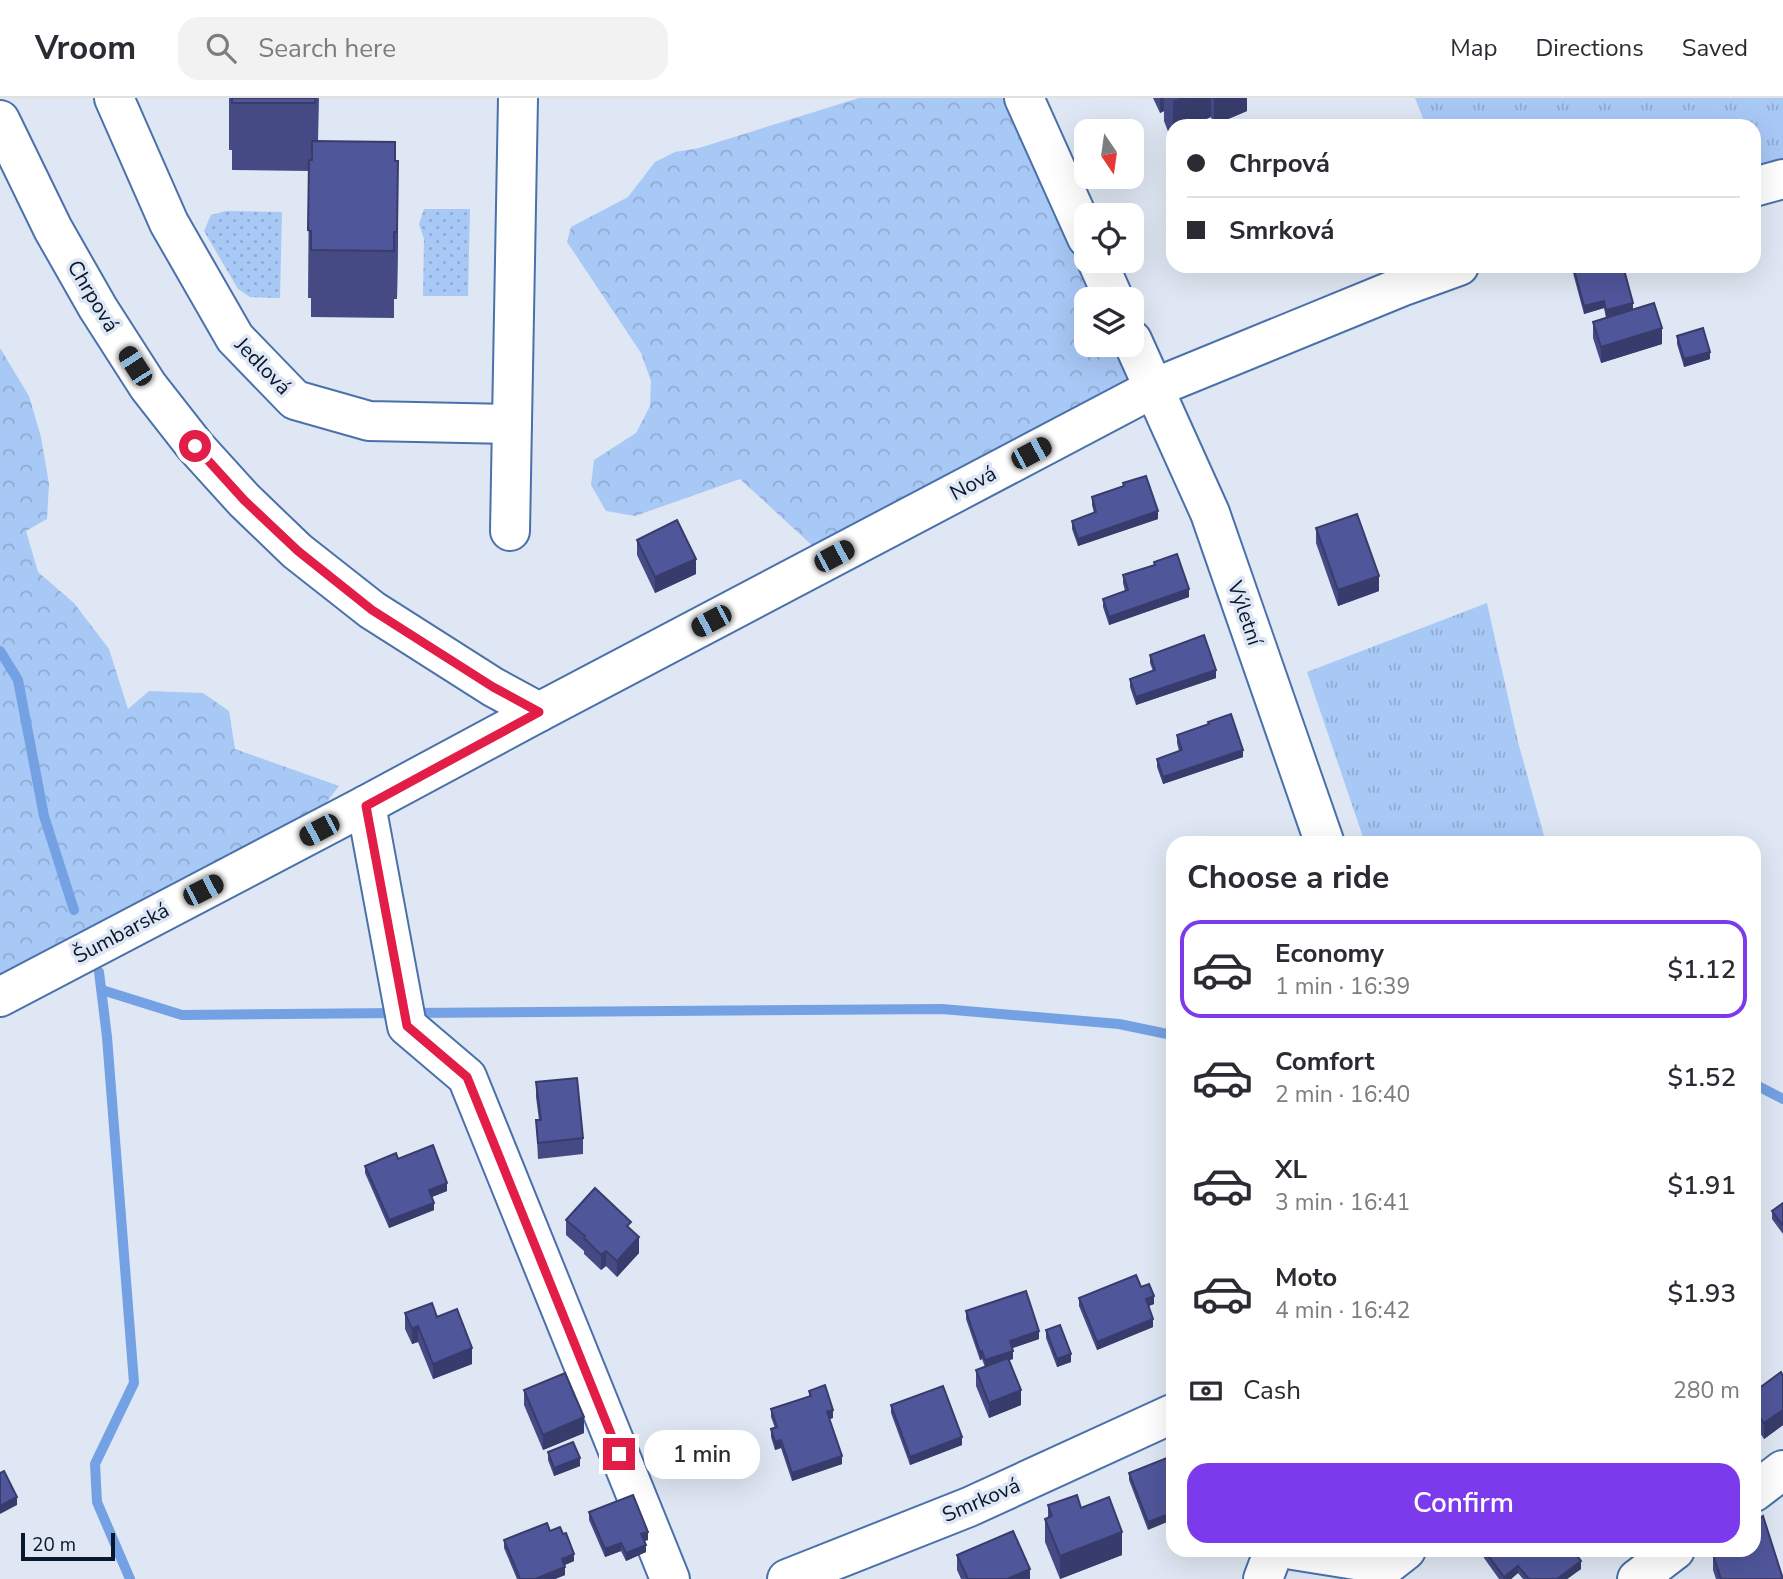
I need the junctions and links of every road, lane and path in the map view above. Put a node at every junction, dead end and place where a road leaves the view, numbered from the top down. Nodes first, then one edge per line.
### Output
1 (114, 98) edge
2 (518, 98) edge
3 (1024, 98) edge
4 (0, 120) edge
5 (1783, 179) edge
6 (1761, 185) edge
7 (1074, 209) edge
8 (1440, 273) edge
9 (1140, 357) edge
10 (1154, 388) junction
11 (513, 424) junction
12 (510, 531) dead end
13 (539, 712) junction
14 (366, 806) junction
15 (1322, 836) edge
16 (0, 997) edge
17 (1166, 1417) edge
18 (1783, 1470) edge
19 (1761, 1487) edge
20 (1271, 1557) edge
21 (1339, 1557) edge
22 (1397, 1557) edge
23 (1666, 1557) edge
24 (670, 1579) edge
25 (787, 1579) edge
26 (1263, 1579) edge
27 (1637, 1579) edge

1 - 11 street, Jedlová
2 - 11 street
3 - 7 street
4 - 13 street, Chrpová
5 - 6 street
8 - 10 street, Nová
9 - 10 street, Výletní
10 - 13 street, Nová
10 - 15 street, Výletní
11 - 12 street
13 - 14 street, Šumbarská
14 - 16 street, Šumbarská
14 - 24 street
17 - 25 street, Smrková
18 - 19 street
20 - 26 street
21 - 22 street
23 - 27 street

